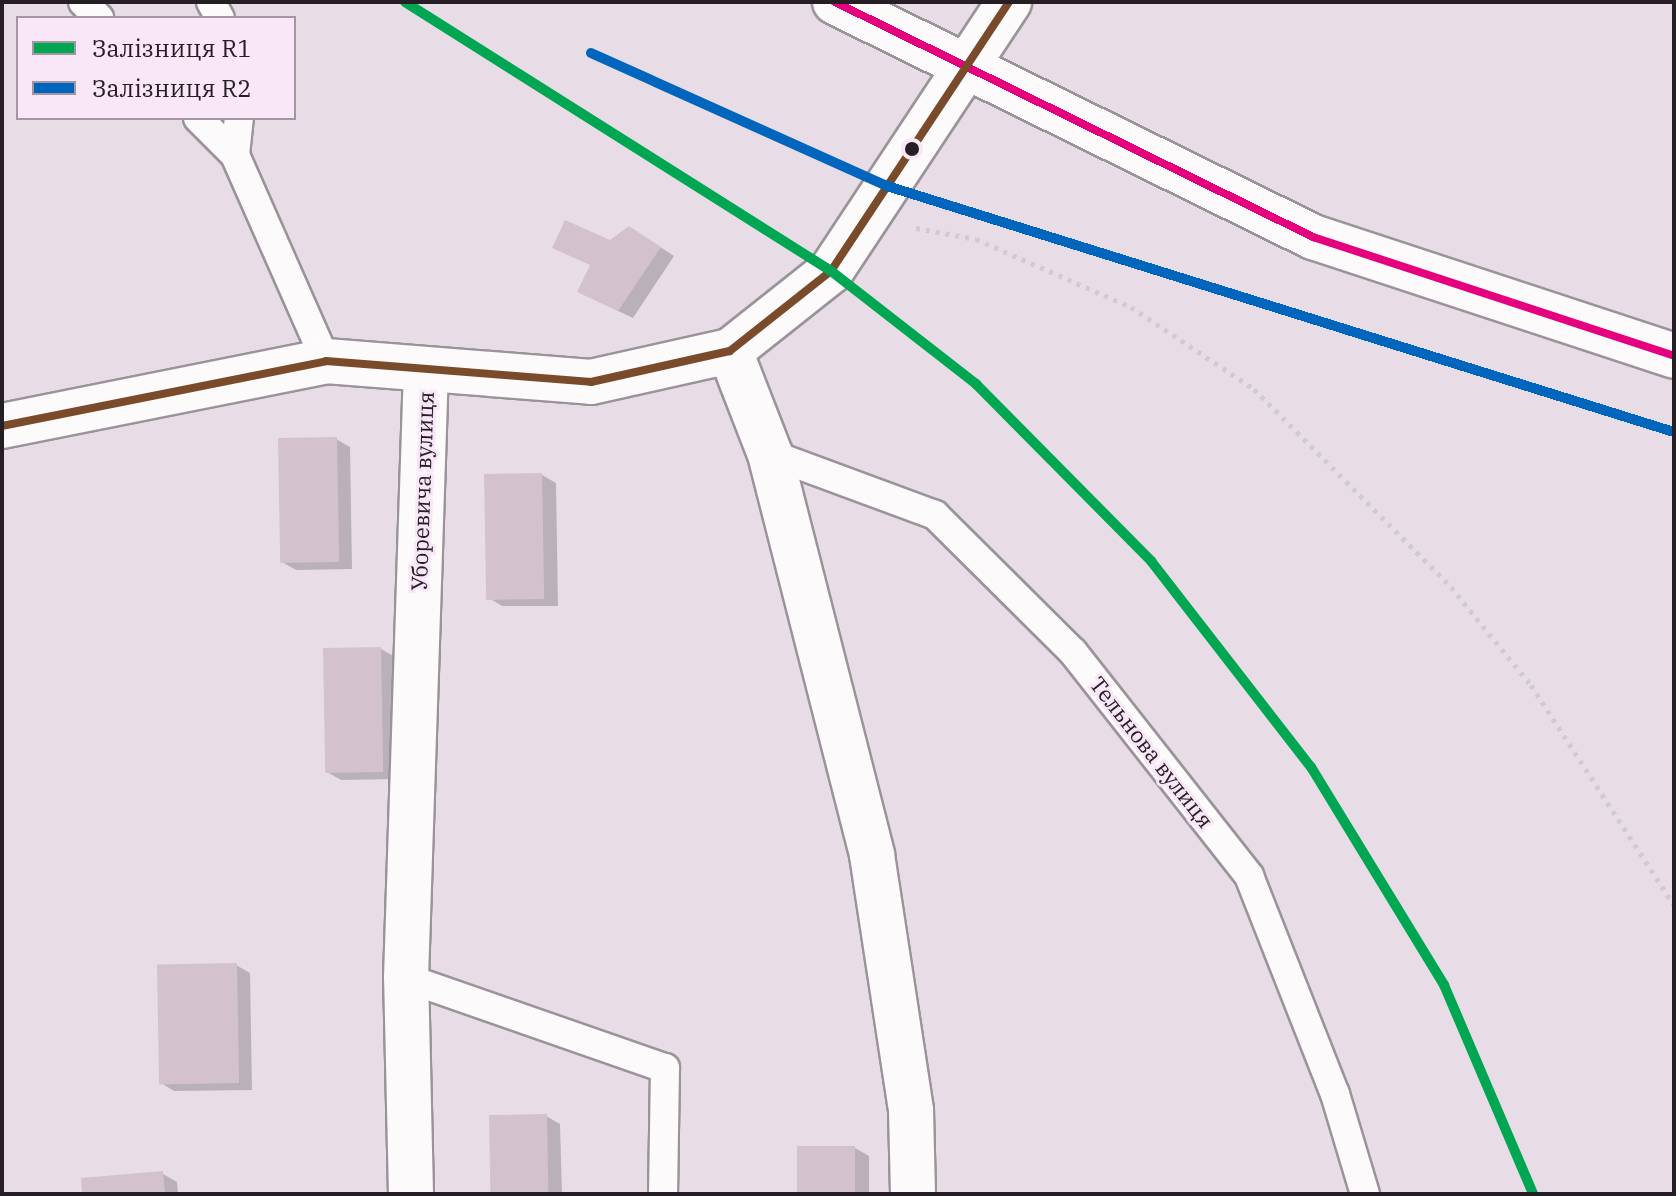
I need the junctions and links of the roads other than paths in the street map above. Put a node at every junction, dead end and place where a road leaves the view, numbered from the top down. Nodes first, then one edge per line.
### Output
1 (835, 2) edge
2 (1009, 2) edge
3 (964, 70) junction
4 (200, 120) edge
5 (239, 120) edge
6 (235, 155) junction
7 (730, 351) junction
8 (1674, 356) edge
9 (326, 361) junction
10 (426, 370) junction
11 (2, 426) edge
12 (770, 454) junction
13 (406, 978) junction
14 (411, 1194) edge
15 (663, 1194) edge
16 (913, 1194) edge
17 (1365, 1194) edge

1 - 3 street
2 - 3 street, Уборевича вулиця
3 - 7 street, Уборевича вулиця
3 - 8 street
4 - 6 lane
5 - 6 lane
6 - 9 lane
7 - 10 street, Уборевича вулиця
7 - 12 street
9 - 10 street
9 - 11 street
10 - 13 street, Уборевича вулиця
12 - 16 street
12 - 17 lane, Тельнова вулиця
13 - 14 street, Уборевича вулиця
13 - 15 lane

